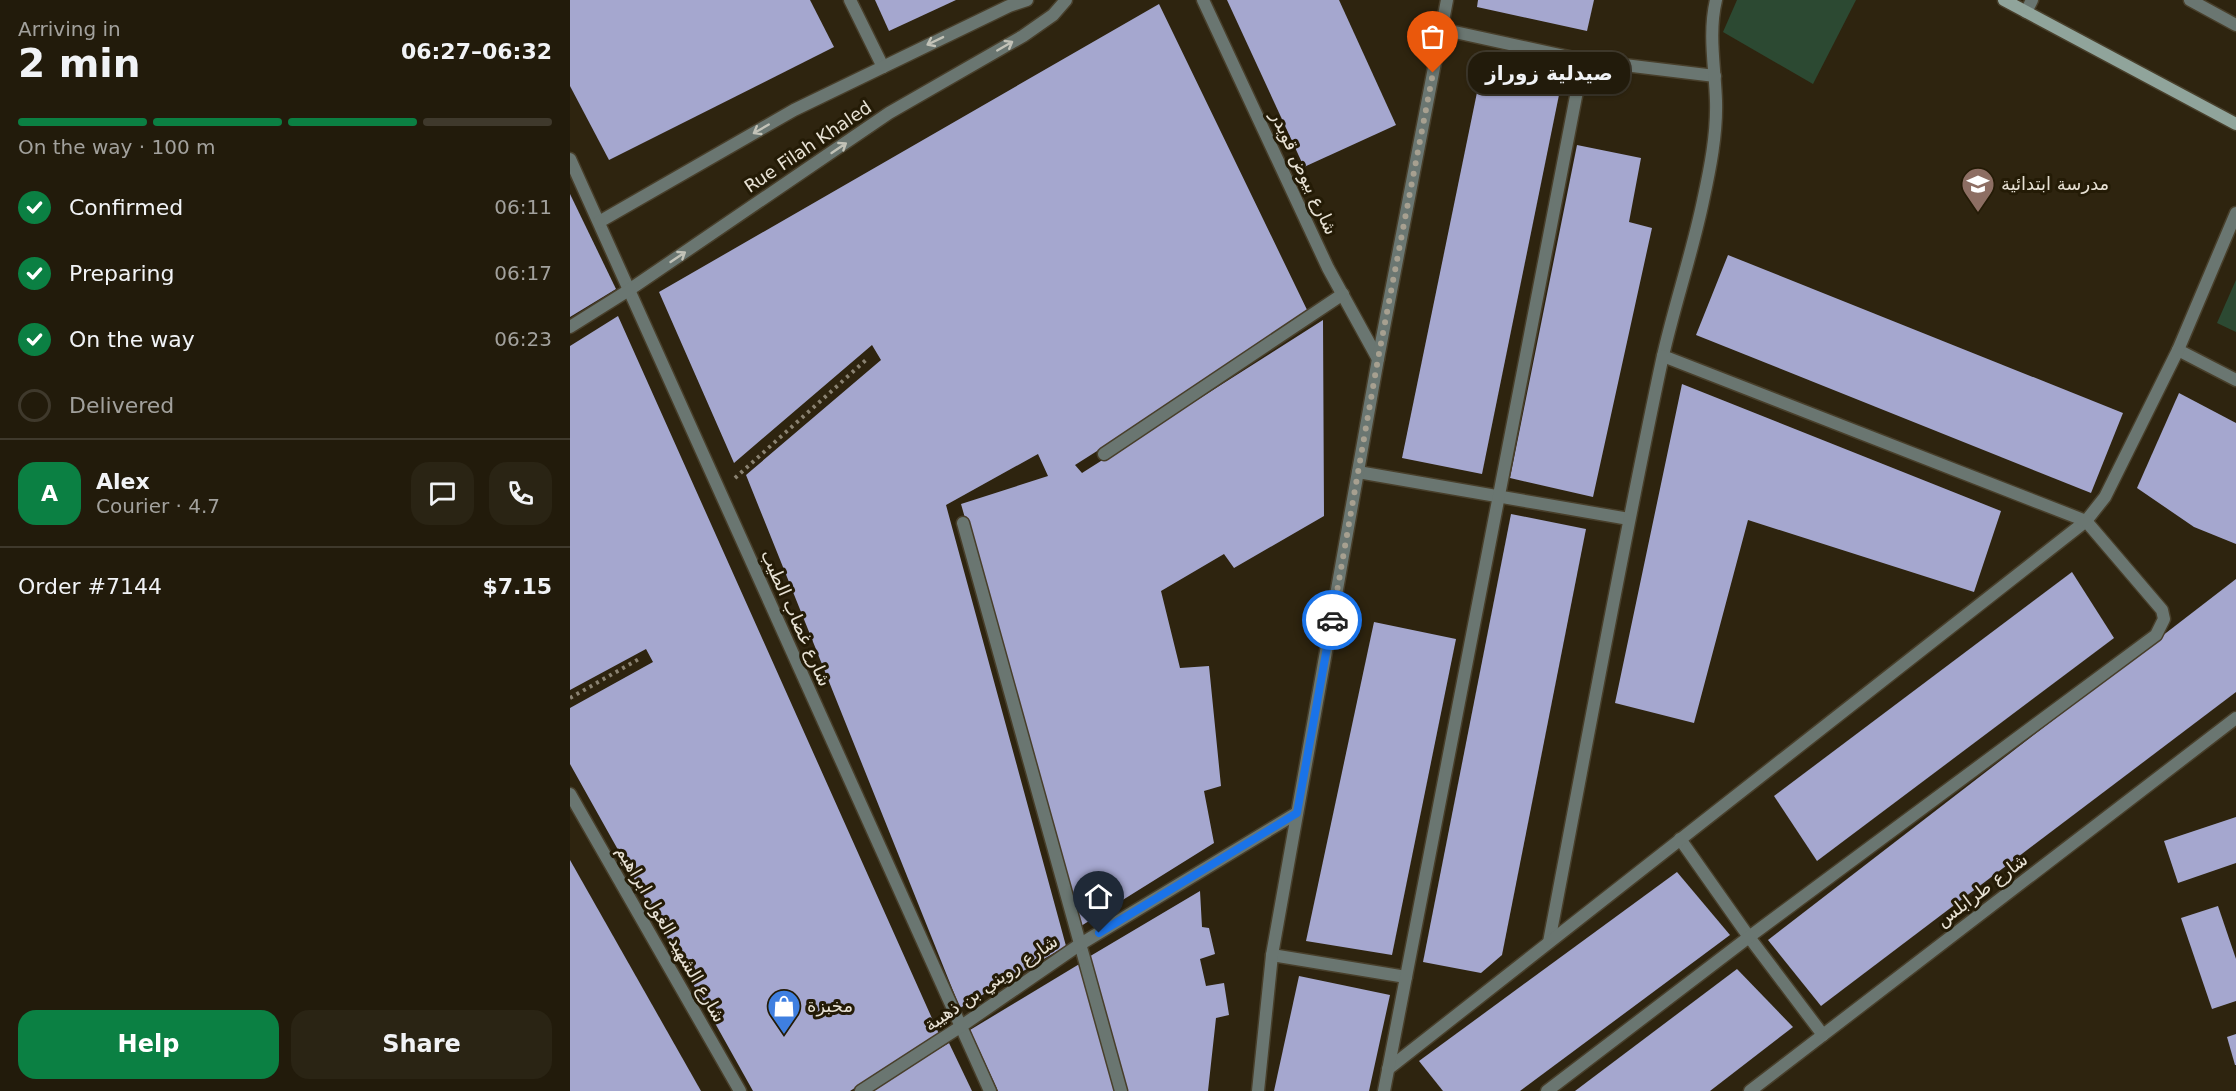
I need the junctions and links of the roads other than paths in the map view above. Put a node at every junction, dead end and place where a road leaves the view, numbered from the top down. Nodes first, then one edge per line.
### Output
1 (850, 0) edge
2 (1027, 0) edge
3 (1066, 0) edge
4 (1203, 0) edge
5 (1447, 0) edge
6 (1716, 0) edge
7 (2004, 0) edge
8 (2032, 0) edge
9 (2190, 0) edge
10 (2026, 12) junction
11 (2236, 25) edge
12 (1441, 29) junction
13 (1583, 60) junction
14 (883, 67) junction
15 (1715, 76) junction
16 (2236, 124) edge
17 (570, 159) edge
18 (2236, 213) edge
19 (599, 222) junction
20 (629, 290) junction
21 (1343, 294) junction
22 (570, 327) edge
23 (2178, 350) junction
24 (1663, 356) junction
25 (1378, 359) junction
26 (2236, 380) edge
27 (1104, 453) dead end
28 (1358, 472) junction
29 (1499, 496) junction
30 (1629, 519) junction
31 (2086, 521) junction
32 (963, 523) dead end
33 (2236, 718) edge
34 (570, 794) edge
35 (1297, 813) junction
36 (1680, 839) junction
37 (1749, 937) junction
38 (1549, 942) junction
39 (1079, 945) junction
40 (1272, 955) junction
41 (1406, 977) junction
42 (960, 1027) junction
43 (1822, 1035) junction
44 (1388, 1069) junction
45 (740, 1091) edge
46 (861, 1091) edge
47 (990, 1091) edge
48 (1121, 1091) edge
49 (1258, 1091) edge
50 (1384, 1091) edge
51 (1547, 1091) edge
52 (1750, 1091) edge

1 - 14 street
2 -> 14 street, Rue Filah Khaled
20 -> 3 street, Rue Filah Khaled
4 - 21 street, شارع بيوض قويدر
5 - 12 street
6 - 15 street
7 - 10 street
8 - 10 street
9 - 11 street
10 - 16 street
12 - 13 street
12 - 25 street
13 - 15 street
13 - 29 street
14 -> 19 street, Rue Filah Khaled
15 - 24 street
17 - 19 street, شارع غضاب الطيب
18 - 23 street
19 - 20 street, شارع غضاب الطيب
20 - 22 street, Rue Filah Khaled
20 - 42 street, شارع غضاب الطيب
21 - 25 street, شارع بيوض قويدر
21 - 27 street
23 - 26 street
23 - 31 street
24 - 30 street
24 - 31 street
25 - 28 street
28 - 29 street
28 - 35 street
29 - 30 street
29 - 41 street
30 - 38 street
31 - 36 street
31 - 37 street
32 - 39 street
33 - 43 street, شارع طرابلس
34 - 45 street, شارع الشهيد الغول ابراهيم
35 - 39 street, شارع رويني بن ذهيبة
35 - 40 street
36 - 37 street
36 - 38 street
37 - 43 street
37 - 51 street
38 - 44 street
39 - 42 street, شارع رويني بن ذهيبة
39 - 48 street
40 - 41 street
40 - 49 street
41 - 44 street
42 - 46 street, شارع رويني بن ذهيبة
42 - 47 street, شارع غضاب الطيب
43 - 52 street, شارع طرابلس
44 - 50 street

